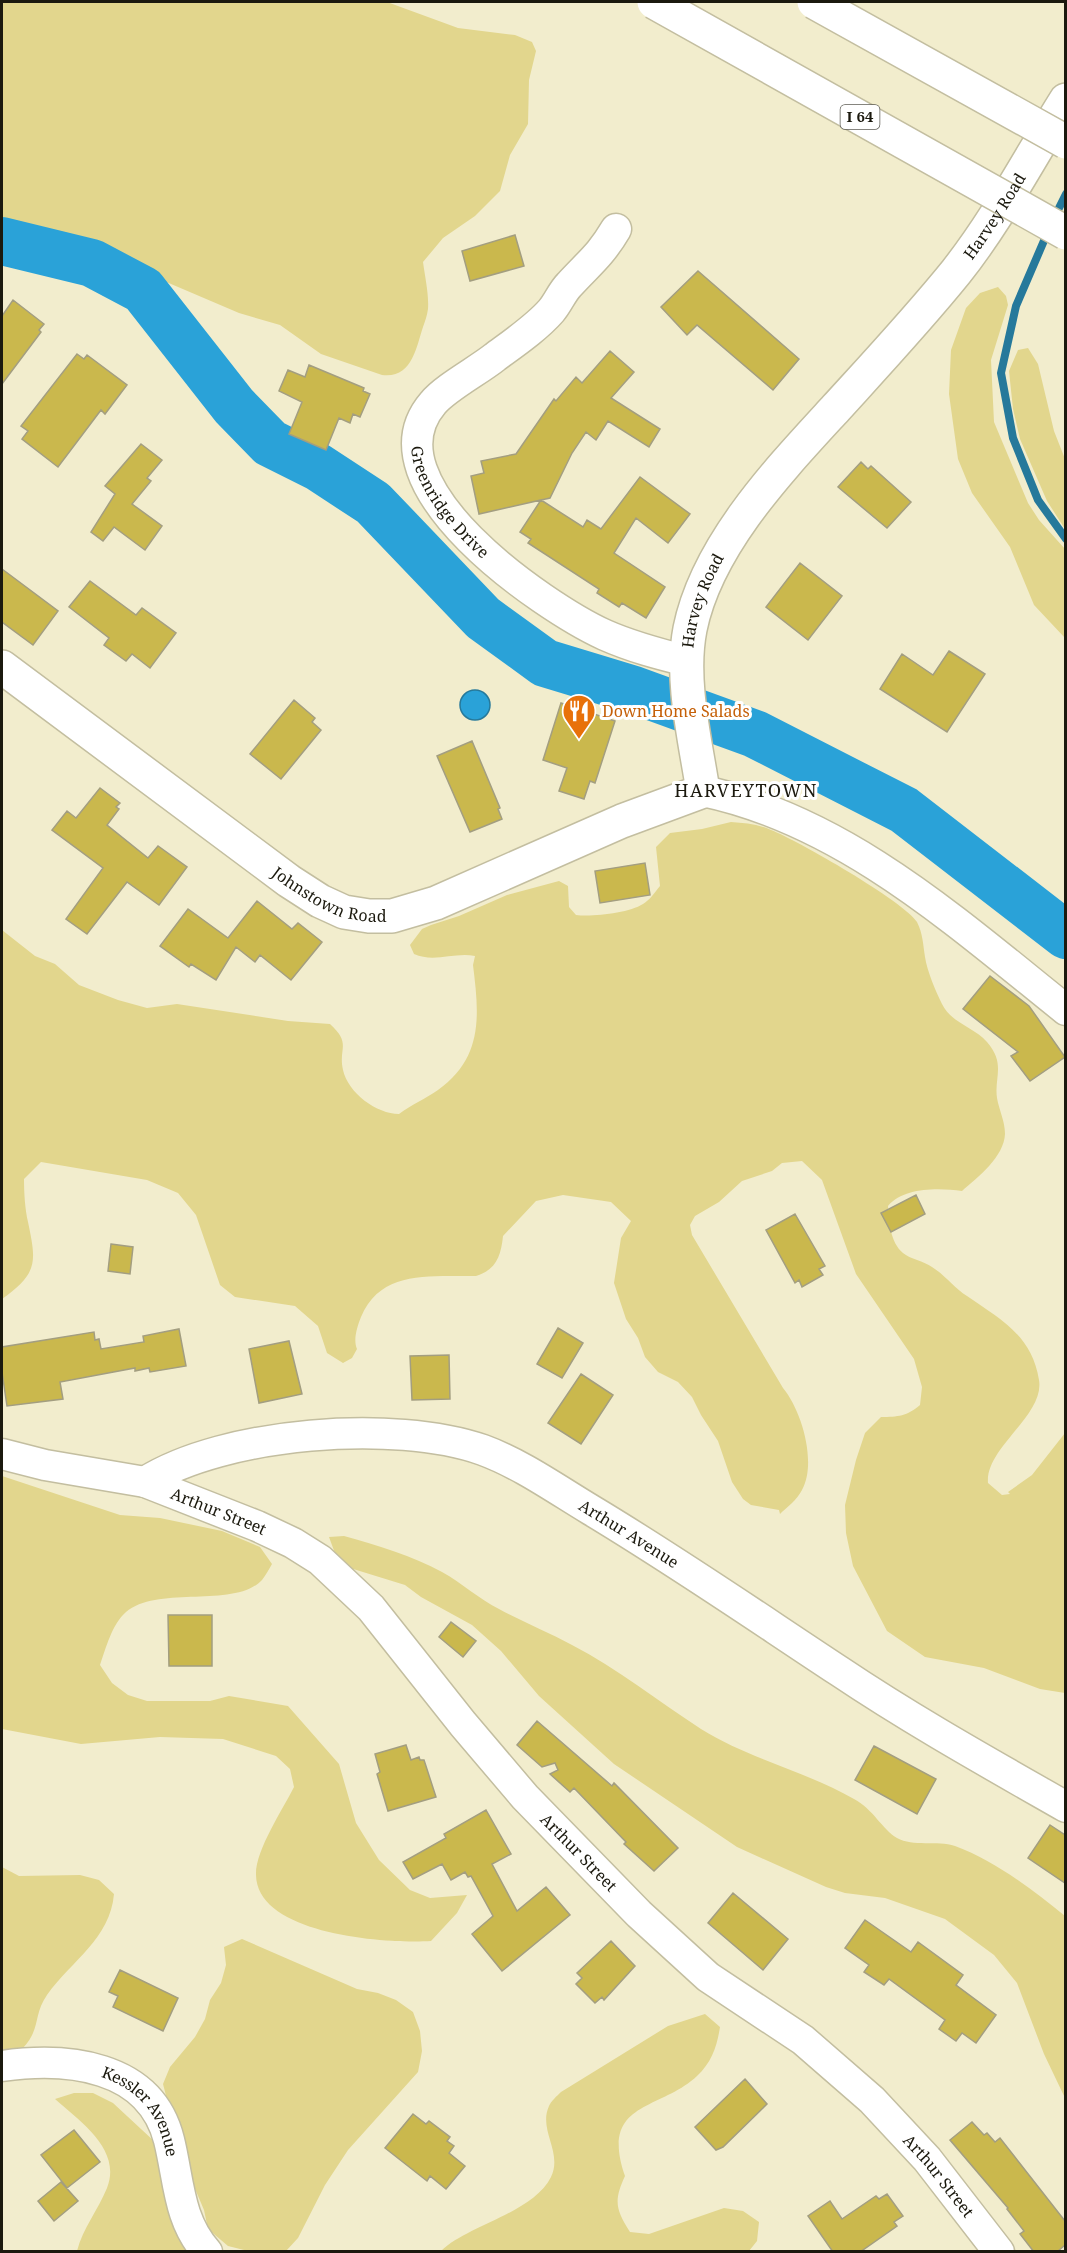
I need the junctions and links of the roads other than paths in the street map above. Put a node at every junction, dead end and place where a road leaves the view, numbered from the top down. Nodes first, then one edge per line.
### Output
1 (654, 2) edge
2 (814, 2) edge
3 (1065, 100) edge
4 (1065, 142) edge
5 (616, 230) dead end
6 (1065, 233) edge
7 (2, 668) edge
8 (688, 671) junction
9 (703, 791) junction
10 (1065, 1010) edge
11 (2, 1454) edge
12 (145, 1482) junction
13 (1065, 1807) edge
14 (2, 2066) edge
15 (207, 2252) edge
16 (999, 2252) edge

1 - 6 main road, I 64, bridge
2 - 4 main road, bridge
3 - 8 main road, Harvey Road
5 - 8 street, Greenridge Drive
7 - 9 main road, Johnstown Road
8 - 9 main road, Harvey Road
9 - 10 street
11 - 12 street, Arthur Street
12 - 13 street, Arthur Avenue
12 - 16 street, Arthur Street
14 - 15 street, Kessler Avenue

